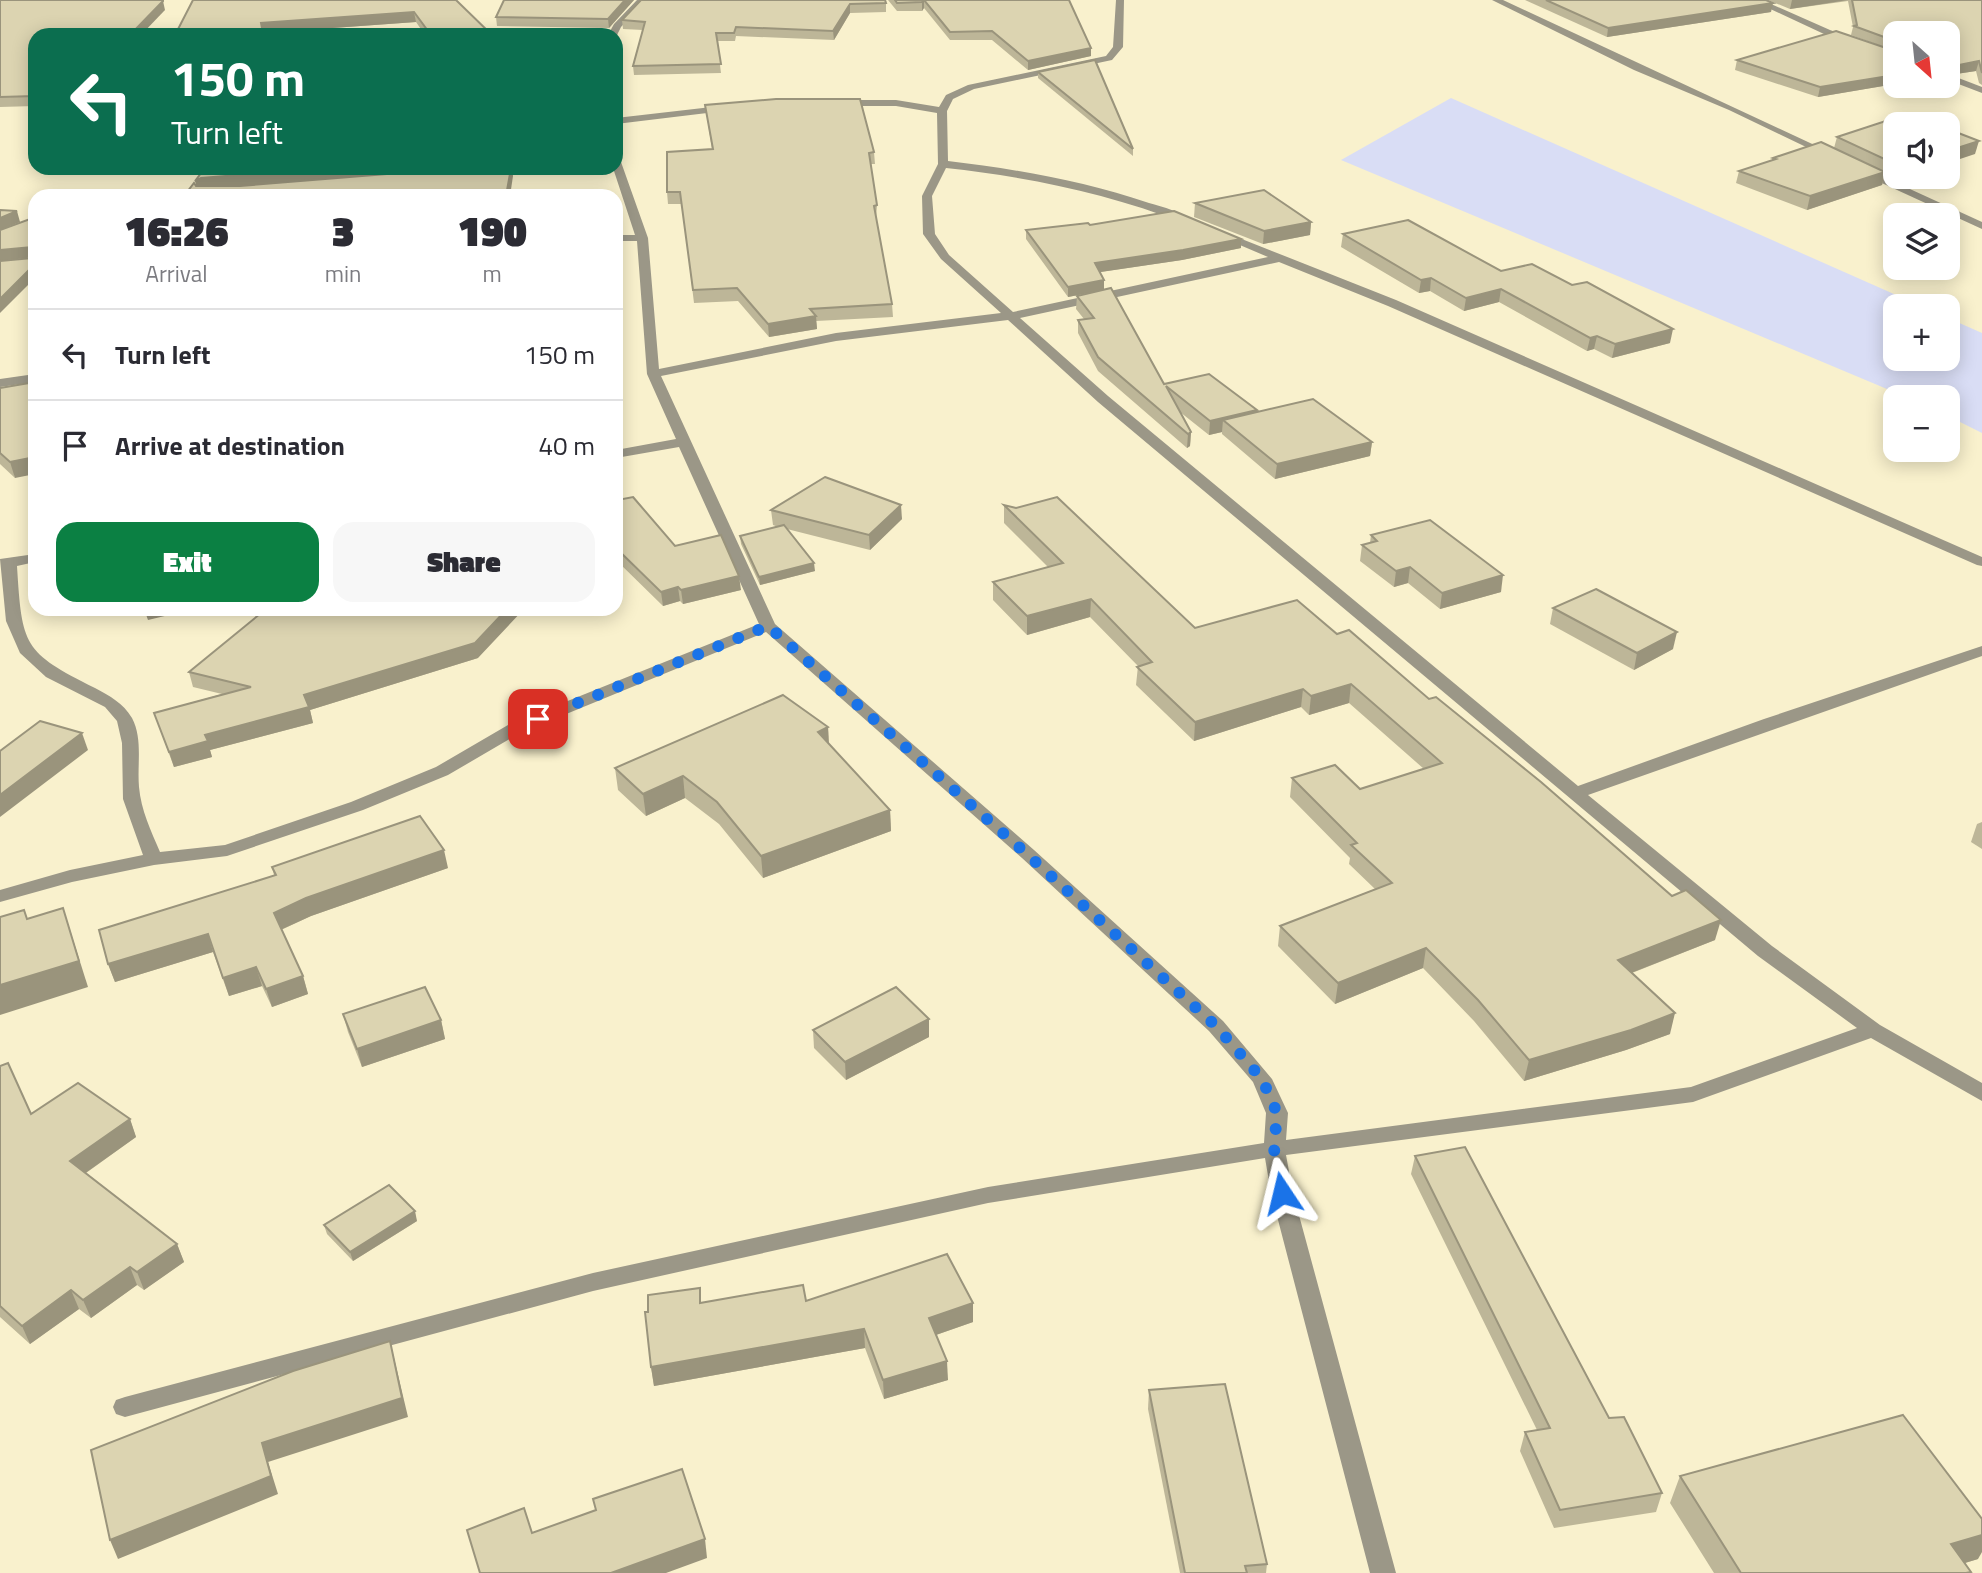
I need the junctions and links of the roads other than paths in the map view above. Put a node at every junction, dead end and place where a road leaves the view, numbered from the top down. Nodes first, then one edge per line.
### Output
1 (642, 0) edge
2 (1120, 0) edge
3 (1496, 0) edge
4 (1755, 0) edge
5 (616, 28) edge
6 (1883, 53) edge
7 (1960, 82) edge
8 (1982, 90) edge
9 (822, 103) edge
10 (745, 107) edge
11 (942, 111) junction
12 (623, 120) edge
13 (1844, 161) edge
14 (943, 164) junction
15 (1857, 167) edge
16 (620, 175) edge
17 (1982, 226) edge
18 (623, 238) edge
19 (642, 238) junction
20 (1281, 258) junction
21 (1010, 316) junction
22 (653, 374) junction
23 (28, 379) edge
24 (0, 383) edge
25 (684, 442) junction
26 (623, 453) edge
27 (28, 559) edge
28 (1982, 562) edge
29 (5, 564) edge
30 (768, 626) junction
31 (1982, 651) edge
32 (1576, 793) junction
33 (154, 859) junction
34 (0, 897) edge
35 (1873, 1030) junction
36 (1980, 1090) edge
37 (1274, 1149) junction
38 (125, 1407) dead end
39 (1383, 1573) edge

1 - 5 street
2 - 11 street
3 - 13 street
4 - 6 street
7 - 8 street
9 - 11 street
10 - 12 street
11 - 14 street
14 - 20 street
14 - 21 street
15 - 17 street
16 - 19 street
18 - 19 street
19 - 22 street
20 - 21 street
20 - 28 street
21 - 22 street
21 - 32 street
22 - 25 street
23 - 24 street
25 - 26 street
25 - 30 street
27 - 29 street
29 - 33 street
30 - 33 street
30 - 37 street
31 - 32 street
32 - 35 street
33 - 34 street
35 - 36 street
35 - 37 street
37 - 38 street
37 - 39 street

